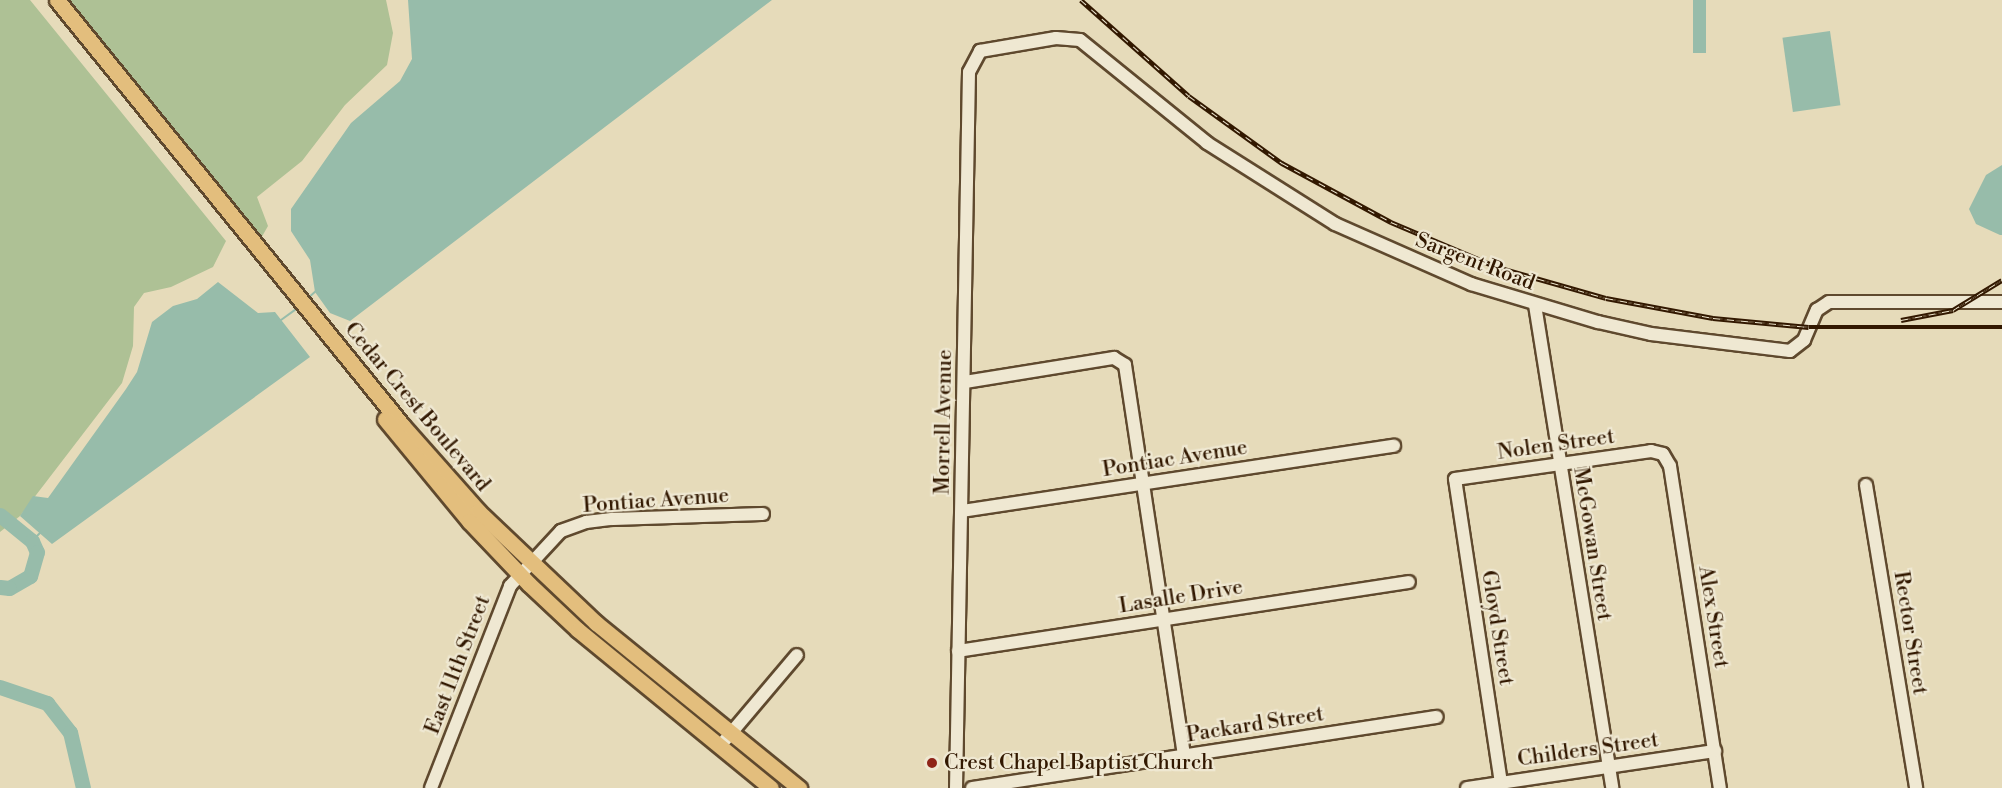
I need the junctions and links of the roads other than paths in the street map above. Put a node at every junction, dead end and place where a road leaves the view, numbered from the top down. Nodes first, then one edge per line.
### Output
1 (44, 0) edge
2 (57, 0) edge
3 (974, 57) joint
4 (2002, 302) edge
5 (1535, 305) junction
6 (964, 382) junction
7 (398, 428) junction
8 (1394, 446) dead end
9 (1663, 454) joint
10 (1560, 464) junction
11 (1455, 479) joint
12 (1143, 484) junction
13 (1866, 484) dead end
14 (962, 511) junction
15 (763, 514) dead end
16 (531, 564) junction
17 (520, 575) junction
18 (1409, 582) dead end
19 (1165, 620) junction
20 (958, 651) junction
21 (797, 655) dead end
22 (1437, 717) dead end
23 (731, 732) junction
24 (720, 746) junction
25 (1715, 751) junction
26 (1184, 755) junction
27 (1608, 767) junction
28 (1501, 783) junction
29 (431, 788) edge
30 (771, 788) edge
31 (799, 788) edge
32 (956, 788) edge
33 (972, 788) edge
34 (1467, 788) edge
35 (1612, 788) edge
36 (1720, 788) edge
37 (1916, 788) edge

1 - 7 main road, Cedar Crest Boulevard
2 - 7 main road, Cedar Crest Boulevard
3 - 5 street, Sargent Road
3 - 6 street, Morrell Avenue
4 - 5 street, Sargent Road
5 - 10 street, McGowan Street
6 - 12 street
6 - 14 street, Morrell Avenue
7 - 16 main road, Cedar Crest Boulevard
7 - 17 main road, Cedar Crest Boulevard
8 - 12 street, Pontiac Avenue
9 - 10 street, Nolen Street
9 - 25 street, Alex Street
10 - 11 street, Nolen Street
10 - 27 street, McGowan Street
11 - 28 street, Gloyd Street
12 - 14 street, Pontiac Avenue
12 - 19 street
13 - 37 street, Rector Street
14 - 20 street, Morrell Avenue
15 - 16 street, Pontiac Avenue
16 - 17 street, East 11th Street
16 - 23 main road, Cedar Crest Boulevard
17 - 24 main road, Cedar Crest Boulevard
17 - 29 street, East 11th Street
18 - 19 street, Lasalle Drive
19 - 20 street, Lasalle Drive
19 - 26 street
20 - 32 street, Morrell Avenue
21 - 23 street
22 - 26 street, Packard Street
23 - 24 street
23 - 31 main road, Cedar Crest Boulevard
24 - 30 main road, Cedar Crest Boulevard
25 - 27 street, Childers Street
25 - 36 street, Alex Street
26 - 33 street, Packard Street
27 - 28 street, Childers Street
27 - 35 street, McGowan Street
28 - 34 street, Childers Street

